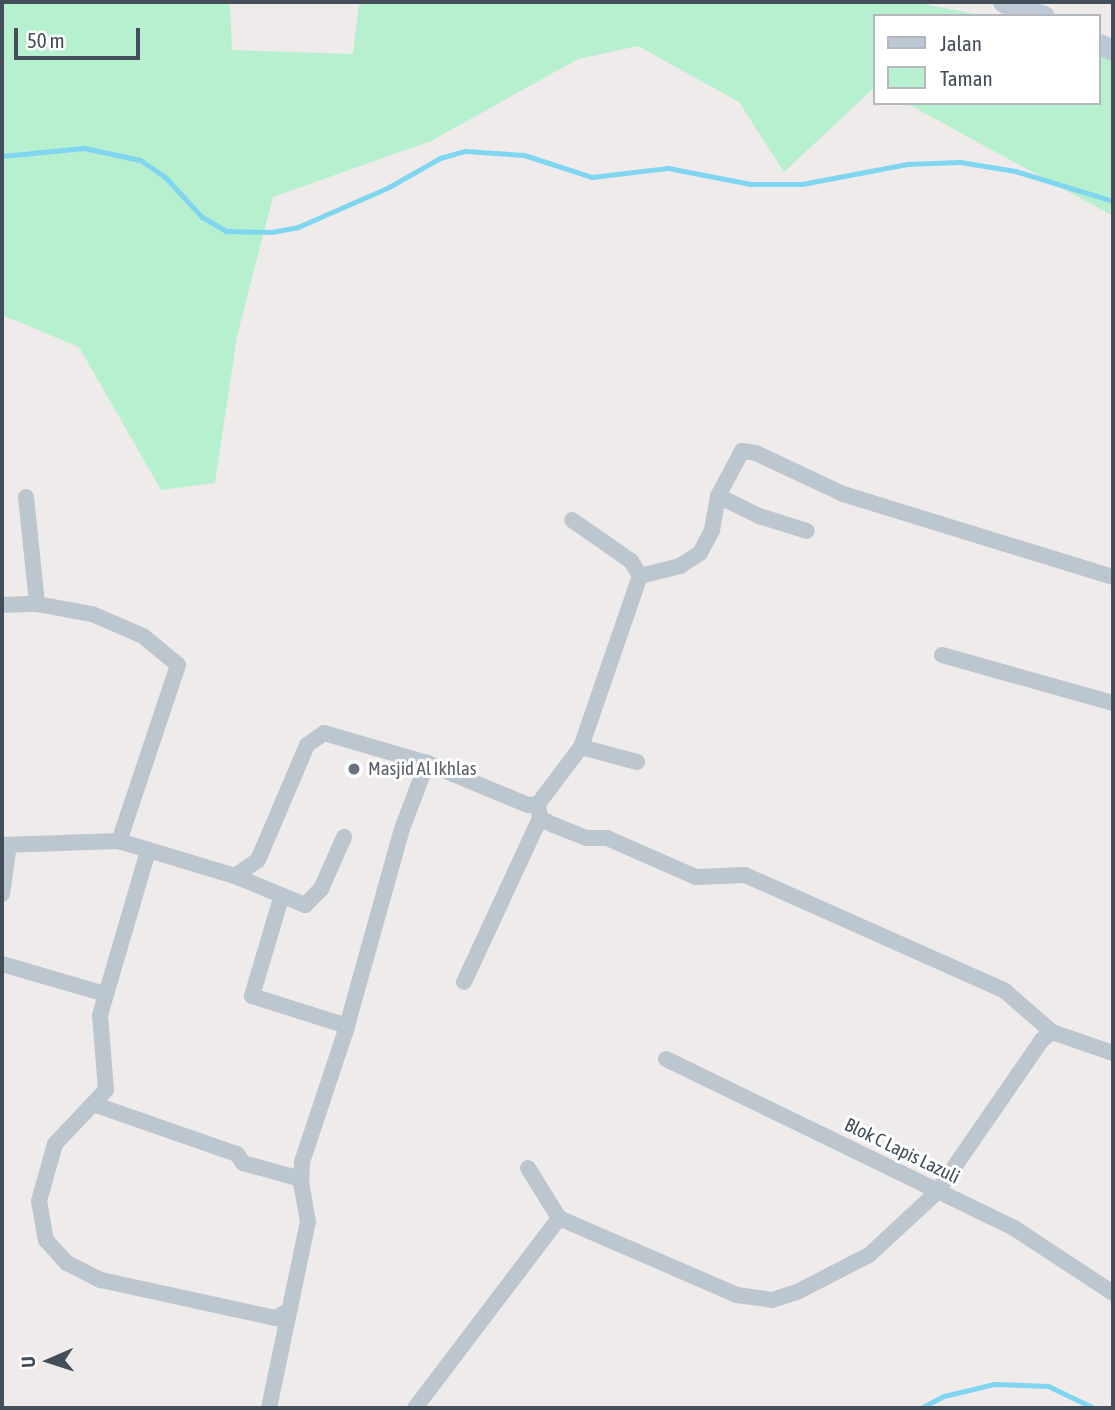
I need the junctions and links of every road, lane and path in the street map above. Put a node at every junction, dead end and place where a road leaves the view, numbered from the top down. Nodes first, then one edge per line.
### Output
1 (1003, 2) edge
2 (1038, 14) edge
3 (718, 496) junction
4 (26, 497) dead end
5 (572, 520) dead end
6 (807, 531) dead end
7 (640, 576) junction
8 (1113, 577) edge
9 (2, 604) edge
10 (37, 604) junction
11 (942, 655) dead end
12 (1113, 703) edge
13 (580, 747) junction
14 (637, 762) dead end
15 (427, 763) junction
16 (539, 811) junction
17 (344, 836) dead end
18 (118, 841) junction
19 (5, 845) edge
20 (148, 851) junction
21 (235, 876) junction
22 (2, 894) edge
23 (281, 898) junction
24 (2, 964) edge
25 (464, 982) dead end
26 (105, 994) junction
27 (346, 1026) junction
28 (1052, 1032) junction
29 (1113, 1053) edge
30 (666, 1059) dead end
31 (96, 1105) junction
32 (528, 1168) dead end
33 (301, 1179) junction
34 (937, 1192) junction
35 (559, 1218) junction
36 (1113, 1293) edge
37 (290, 1310) junction
38 (269, 1408) edge
39 (415, 1408) edge

1 - 2 main road
3 - 6 street
3 - 7 street
3 - 8 street
4 - 10 street
5 - 7 street
7 - 13 street
9 - 10 street
10 - 18 street
11 - 12 street
13 - 14 street
13 - 16 street
15 - 16 street
15 - 21 street
15 - 27 street
16 - 25 street
16 - 28 street
17 - 23 street
18 - 19 street
18 - 20 street
19 - 22 street
20 - 21 street
20 - 26 street
21 - 23 street
23 - 27 street
24 - 26 street
26 - 31 street
27 - 33 street
28 - 29 street
28 - 34 street
30 - 34 street, Blok C Lapis Lazuli
31 - 33 street
31 - 37 street
32 - 35 street
33 - 37 street
34 - 35 street
34 - 36 street, Blok C Lapis Lazuli
35 - 39 street
37 - 38 street

